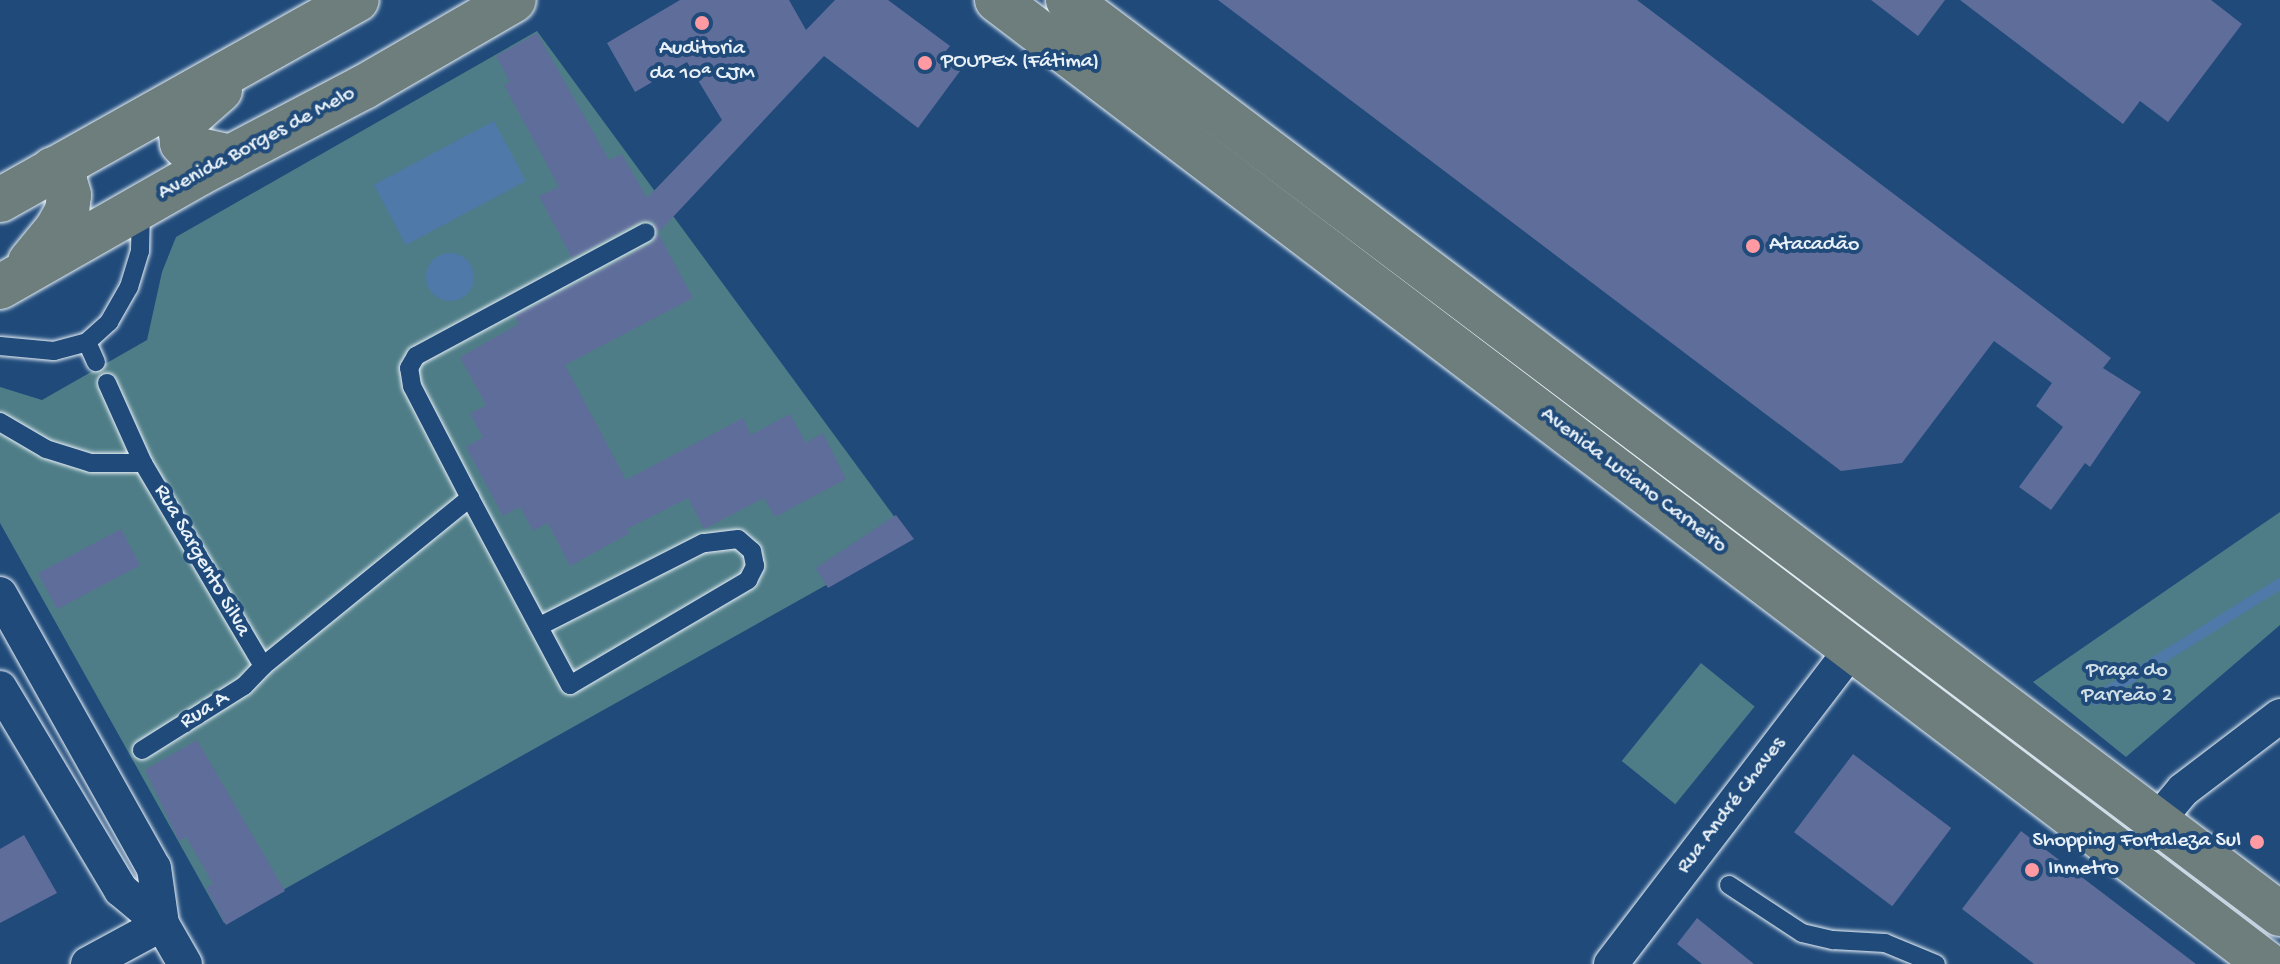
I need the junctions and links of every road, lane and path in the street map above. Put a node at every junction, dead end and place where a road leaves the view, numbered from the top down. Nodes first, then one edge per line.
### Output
1 (357, 0) edge
2 (514, 0) edge
3 (997, 0) edge
4 (1068, 0) edge
5 (260, 52) junction
6 (231, 157) junction
7 (53, 169) junction
8 (0, 200) edge
9 (141, 207) junction
10 (646, 232) dead end
11 (6, 284) edge
12 (87, 342) junction
13 (0, 346) edge
14 (96, 362) dead end
15 (107, 383) dead end
16 (0, 422) edge
17 (143, 463) junction
18 (470, 498) junction
19 (0, 594) edge
20 (540, 626) junction
21 (1853, 648) junction
22 (263, 666) junction
23 (0, 688) edge
24 (2280, 716) edge
25 (142, 750) dead end
26 (2157, 821) junction
27 (1729, 885) dead end
28 (2280, 914) edge
29 (162, 924) junction
30 (88, 964) edge
31 (185, 964) edge
32 (1611, 964) edge
33 (1936, 964) edge
34 (2267, 964) edge

1 - 5 main road
2 - 6 main road, Avenida Borges de Melo
3 - 21 main road, Avenida Luciano Carneiro
4 - 26 main road, Avenida Luciano Carneiro
5 - 6 main road
5 - 7 main road
6 - 9 main road, Avenida Borges de Melo
7 - 8 main road
7 - 11 main road
9 - 11 main road, Avenida Borges de Melo
9 - 12 lane
10 - 18 lane
12 - 13 lane
12 - 14 lane
15 - 17 lane
16 - 17 lane, Rua Sargento Silva
17 - 22 lane, Rua Sargento Silva
18 - 20 lane
18 - 22 lane, Rua A
19 - 29 street
20 - 20 lane
21 - 32 street, Rua André Chaves
21 - 34 main road, Avenida Luciano Carneiro
22 - 25 lane, Rua A
23 - 29 street
24 - 26 street
26 - 28 main road, Avenida Luciano Carneiro
27 - 33 lane
29 - 30 street
29 - 31 street

